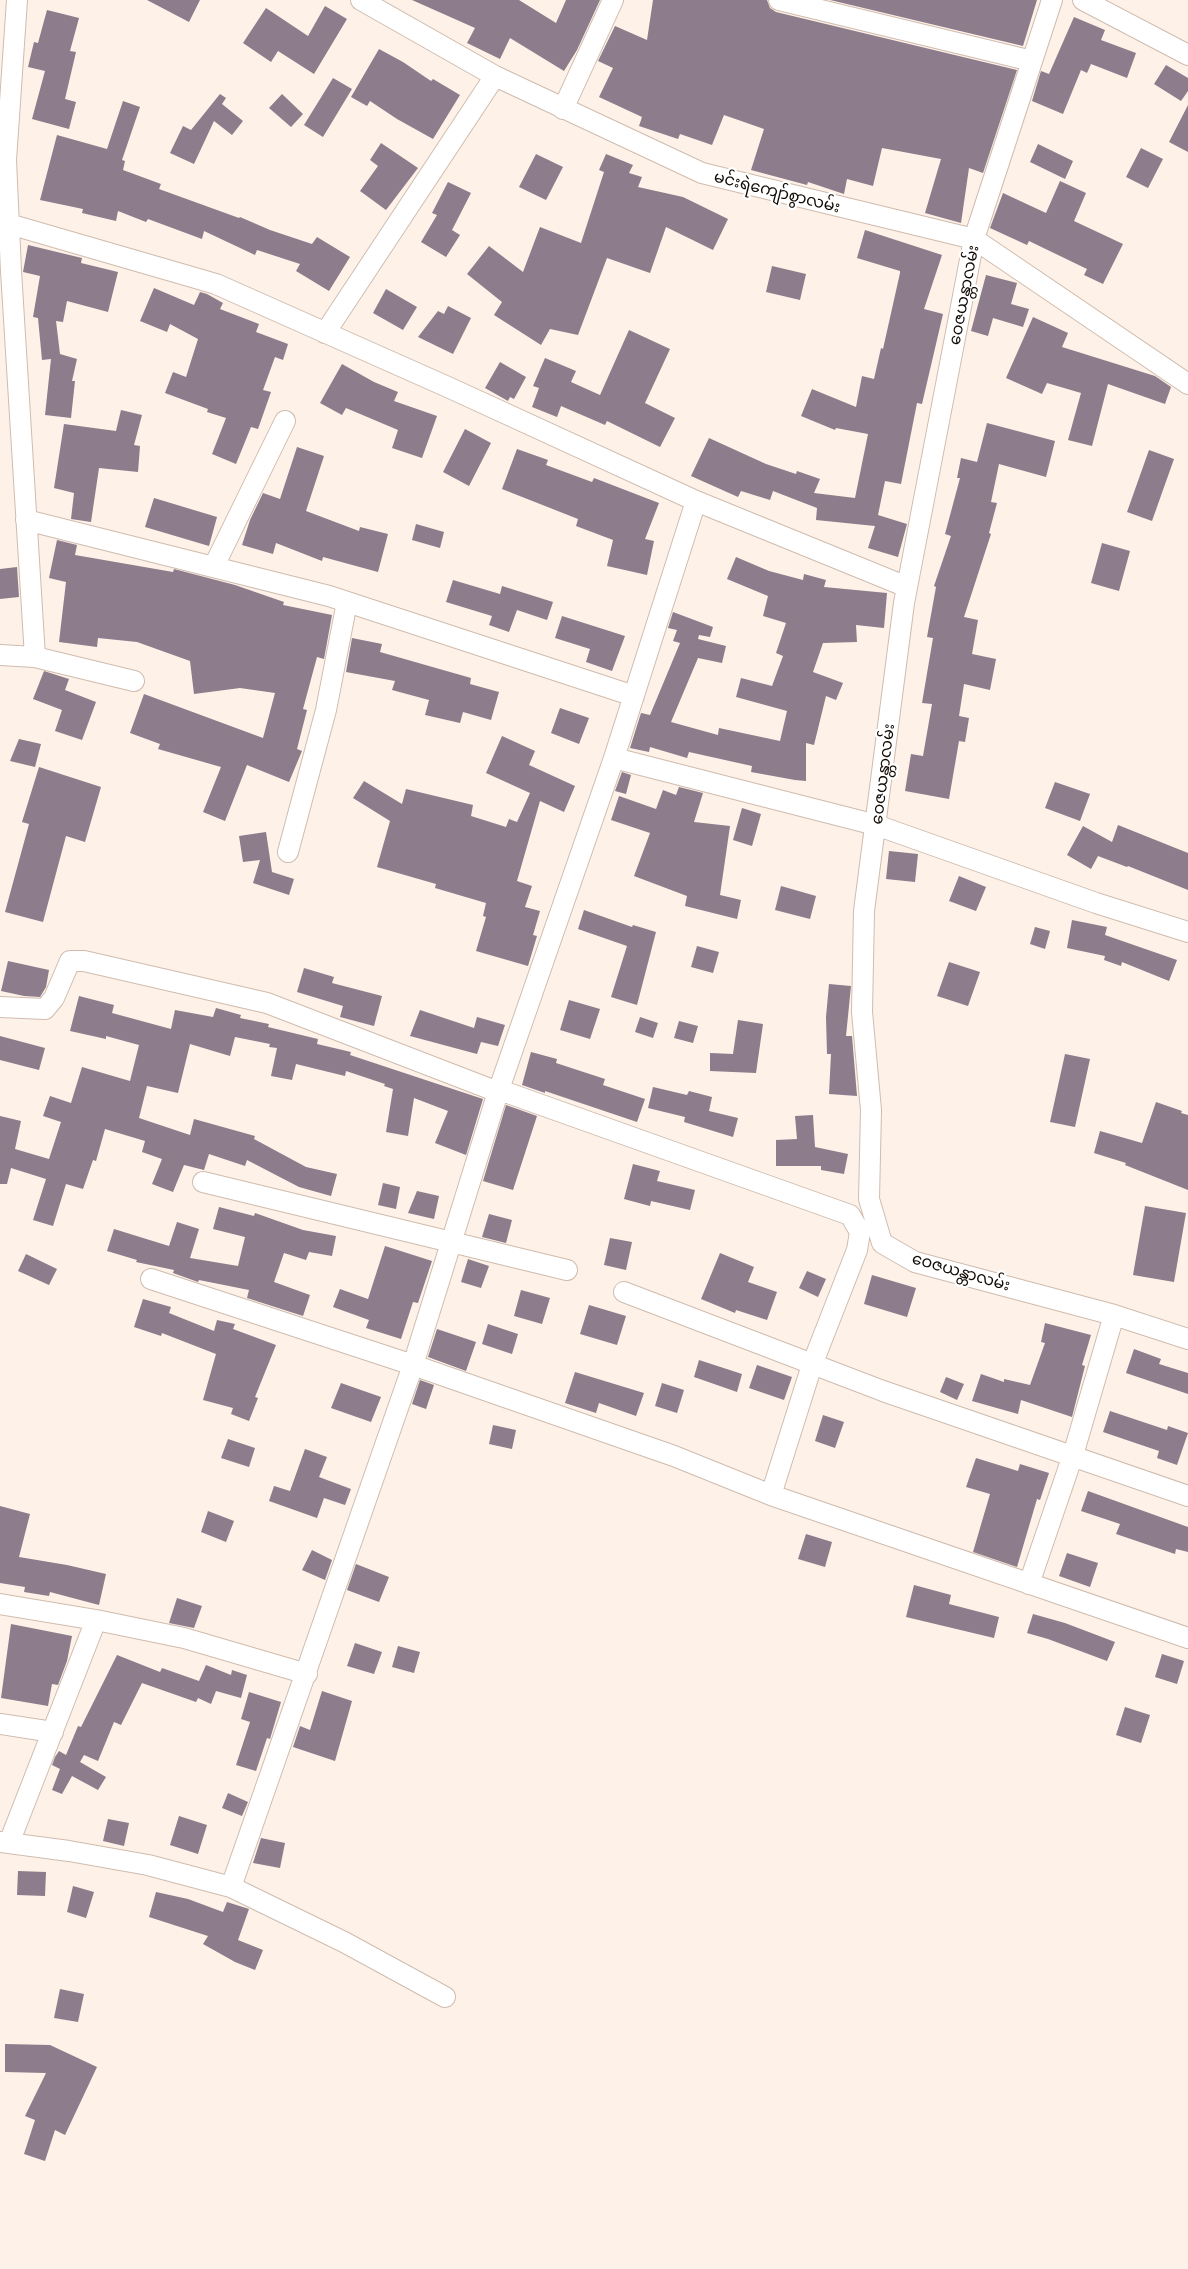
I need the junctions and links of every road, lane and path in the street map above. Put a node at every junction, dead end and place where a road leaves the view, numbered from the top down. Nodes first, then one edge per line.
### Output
1 (17, 0) edge
2 (361, 0) edge
3 (613, 0) edge
4 (779, 0) edge
5 (1052, 0) edge
6 (1083, 0) edge
7 (1188, 55) edge
8 (1032, 61) junction
9 (495, 76) junction
10 (563, 109) junction
11 (5, 225) edge
12 (974, 239) junction
13 (326, 333) junction
14 (1188, 384) edge
15 (285, 421) dead end
16 (696, 501) junction
17 (26, 520) junction
18 (214, 566) junction
19 (907, 587) junction
20 (347, 602) junction
21 (0, 655) edge
22 (35, 657) junction
23 (134, 681) dead end
24 (634, 696) junction
25 (614, 758) junction
26 (876, 825) junction
27 (288, 852) dead end
28 (1188, 932) edge
29 (0, 1006) edge
30 (498, 1092) junction
31 (203, 1182) dead end
32 (450, 1242) junction
33 (567, 1270) dead end
34 (151, 1279) dead end
35 (624, 1292) dead end
36 (1114, 1315) junction
37 (1188, 1339) edge
38 (413, 1365) junction
39 (812, 1365) junction
40 (1073, 1455) junction
41 (771, 1495) junction
42 (1188, 1496) edge
43 (1029, 1584) junction
44 (0, 1604) edge
45 (96, 1620) junction
46 (1188, 1638) edge
47 (307, 1674) junction
48 (0, 1724) edge
49 (52, 1732) junction
50 (4, 1843) edge
51 (231, 1887) junction
52 (446, 1997) dead end

1 - 11 street
2 - 9 street, မင်းရဲကျော်စွာလမ်း
3 - 10 street
4 - 8 street
5 - 8 street, ဝေဇယန္တာလမ်း
6 - 7 street
8 - 12 street, ဝေဇယန္တာလမ်း
9 - 10 street, မင်းရဲကျော်စွာလမ်း
9 - 13 street
10 - 12 street, မင်းရဲကျော်စွာလမ်း
11 - 13 street
11 - 17 street
12 - 14 street, မင်းရဲကျော်စွာလမ်း
12 - 19 street, ဝေဇယန္တာလမ်း
13 - 16 street
15 - 18 street
16 - 19 street
16 - 24 street
17 - 18 street
17 - 22 street
18 - 20 street
19 - 26 street, ဝေဇယန္တာလမ်း
20 - 24 street
20 - 27 street
21 - 22 street
22 - 23 street
24 - 25 street
25 - 26 street
25 - 30 street
26 - 28 street
26 - 36 street, ဝေဇယန္တာလမ်း
29 - 30 street
30 - 32 street
30 - 39 street
31 - 32 street
32 - 33 street
32 - 38 street
34 - 38 street
35 - 39 street
36 - 37 street, ဝေဇယန္တာလမ်း
36 - 40 street
38 - 41 street
38 - 47 street
39 - 40 street
39 - 41 street
40 - 42 street
40 - 43 street
41 - 43 street
43 - 46 street
44 - 45 street
45 - 47 street
45 - 49 street
47 - 51 street
48 - 49 street
49 - 50 street
50 - 51 street
51 - 52 street

